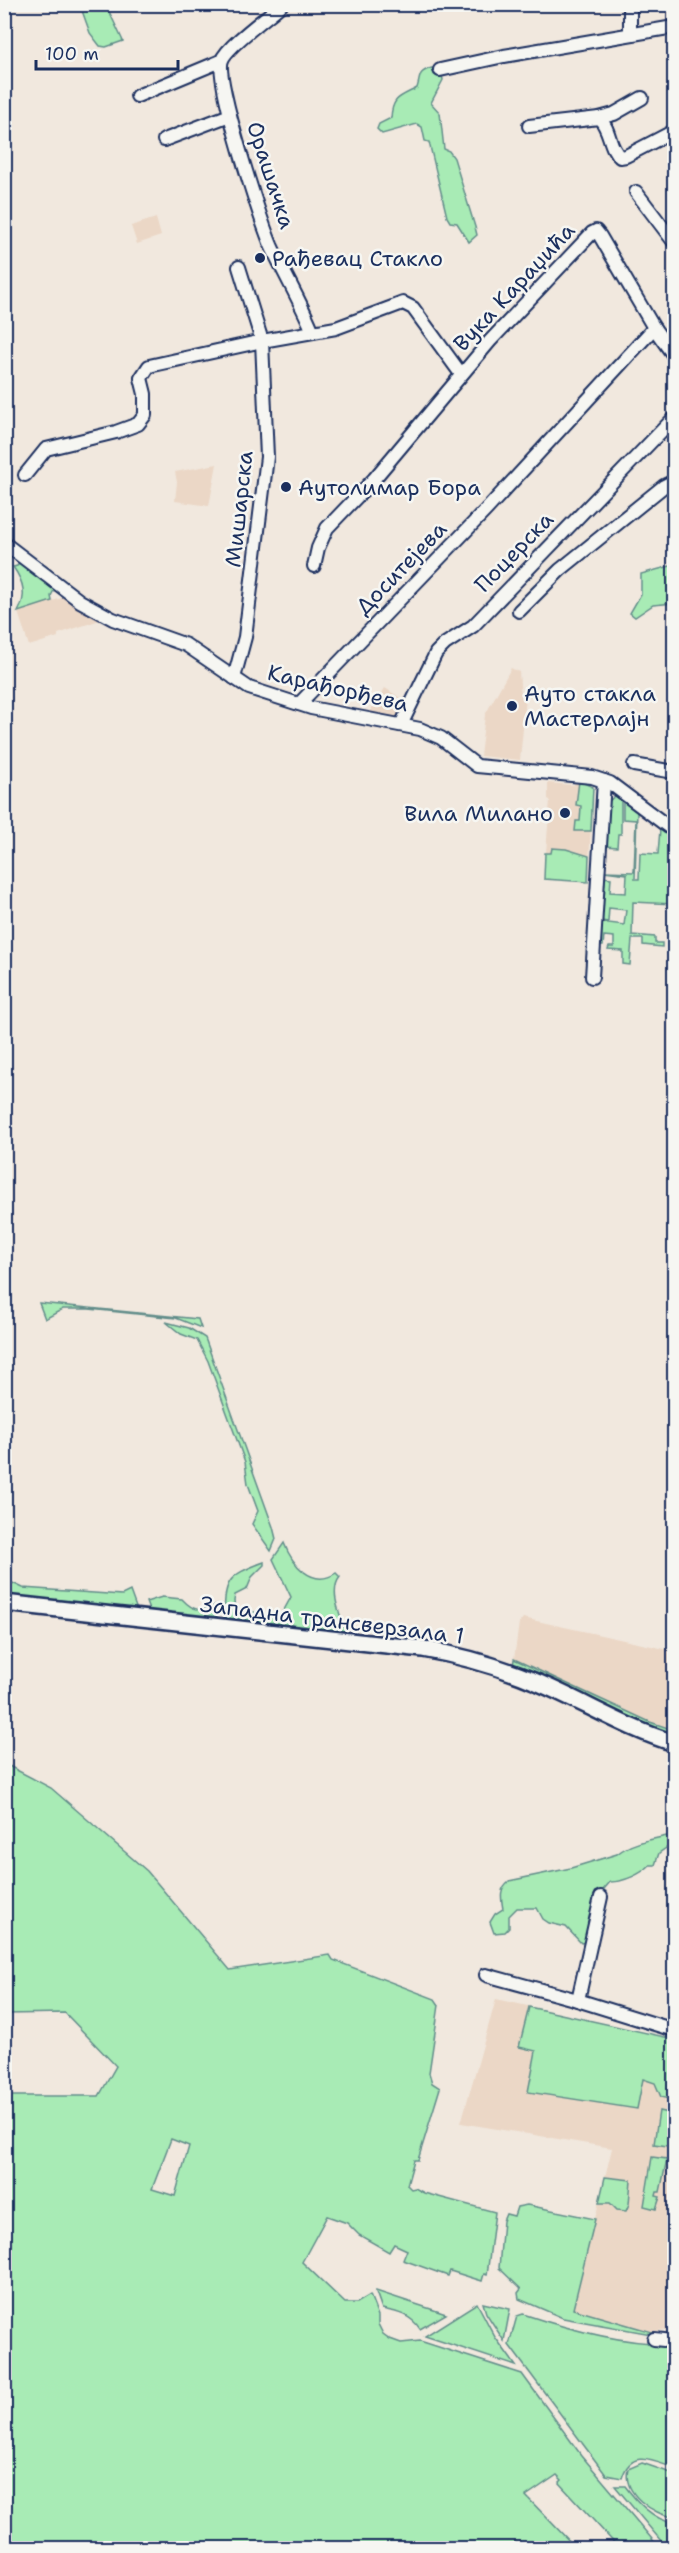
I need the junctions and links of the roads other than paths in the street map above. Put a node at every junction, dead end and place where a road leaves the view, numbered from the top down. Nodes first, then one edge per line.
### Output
1 (282, 4) edge
2 (630, 4) edge
3 (675, 27) edge
4 (630, 33) junction
5 (221, 62) junction
6 (440, 70) dead end
7 (137, 96) dead end
8 (642, 98) dead end
9 (230, 115) junction
10 (599, 118) junction
11 (529, 126) dead end
12 (675, 131) edge
13 (164, 140) dead end
14 (636, 192) dead end
15 (675, 242) edge
16 (239, 267) dead end
17 (654, 328) junction
18 (313, 332) junction
19 (262, 342) junction
20 (675, 356) edge
21 (461, 374) junction
22 (675, 418) edge
23 (25, 475) dead end
24 (675, 481) edge
25 (4, 543) edge
26 (314, 566) dead end
27 (519, 611) dead end
28 (234, 678) junction
29 (299, 704) junction
30 (400, 725) junction
31 (634, 765) dead end
32 (675, 772) edge
33 (604, 781) junction
34 (675, 831) edge
35 (592, 977) dead end
36 (4, 1603) edge
37 (675, 1743) edge
38 (601, 1897) dead end
39 (486, 1975) dead end
40 (578, 2000) junction
41 (675, 2030) edge
42 (654, 2339) dead end
43 (675, 2342) edge

1 - 5 street
2 - 4 street
3 - 4 street
4 - 6 street
5 - 7 street
5 - 9 street, Орашачка
8 - 10 street
9 - 13 street, Орашачка
9 - 18 street, Орашачка
10 - 11 street
10 - 12 street
14 - 15 street
16 - 19 street, Мишарска
17 - 20 street, Вука Караџића
17 - 21 street, Вука Караџића
17 - 29 street, Доситејева
18 - 19 street
18 - 21 street, Вука Караџића
19 - 23 street
19 - 28 street, Мишарска
21 - 26 street, Вука Караџића
22 - 30 street, Поцерска
24 - 27 street
25 - 28 street, Карађорђева
28 - 29 street, Карађорђева
29 - 30 street, Карађорђева
30 - 33 street, Карађорђева
31 - 32 street
33 - 34 street, Карађорђева
33 - 35 street
36 - 37 main road, Западна трансверзала 1
38 - 40 street
39 - 40 street
40 - 41 street
42 - 43 street

